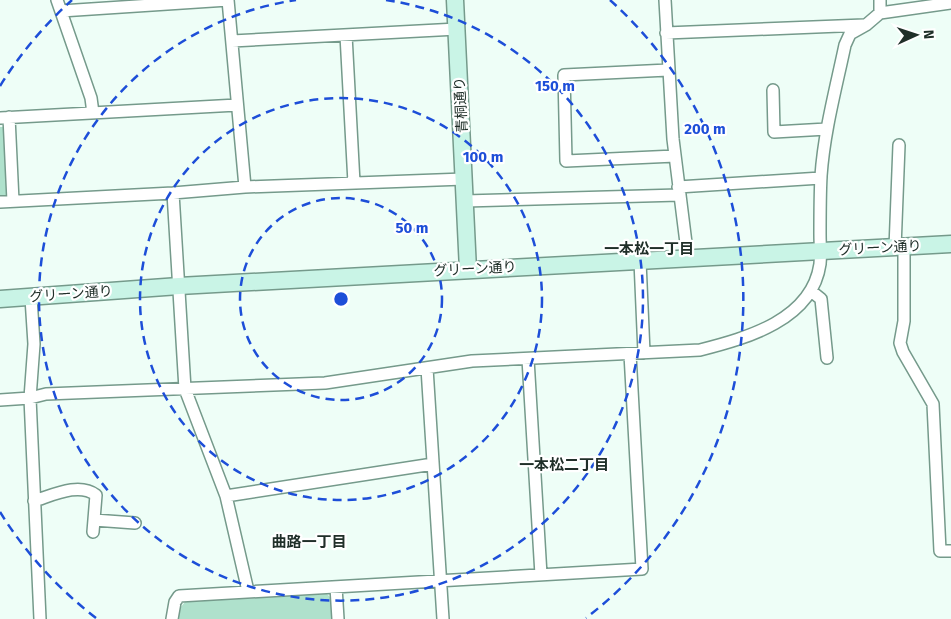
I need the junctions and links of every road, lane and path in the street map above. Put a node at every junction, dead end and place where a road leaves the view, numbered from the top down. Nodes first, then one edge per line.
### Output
1 (228, 0) edge
2 (455, 0) edge
3 (665, 0) edge
4 (880, 0) edge
5 (144, 3) edge
6 (951, 3) edge
7 (59, 5) edge
8 (880, 13) junction
9 (866, 25) junction
10 (457, 29) junction
11 (666, 33) junction
12 (346, 35) junction
13 (232, 40) junction
14 (668, 70) junction
15 (773, 90) dead end
16 (237, 105) junction
17 (93, 113) junction
18 (4, 118) edge
19 (827, 129) junction
20 (899, 145) dead end
21 (675, 156) junction
22 (821, 178) junction
23 (464, 179) junction
24 (354, 183) junction
25 (245, 187) junction
26 (678, 191) junction
27 (173, 193) junction
28 (13, 201) junction
29 (0, 202) edge
30 (465, 202) junction
31 (951, 244) edge
32 (900, 247) junction
33 (821, 251) junction
34 (688, 258) junction
35 (640, 261) junction
36 (468, 270) junction
37 (179, 286) junction
38 (810, 291) junction
39 (31, 298) junction
40 (0, 300) edge
41 (644, 353) junction
42 (630, 354) junction
43 (827, 358) dead end
44 (528, 359) junction
45 (427, 368) junction
46 (185, 389) junction
47 (30, 398) junction
48 (0, 400) edge
49 (433, 464) junction
50 (226, 496) junction
51 (34, 501) junction
52 (94, 520) junction
53 (135, 523) dead end
54 (92, 532) dead end
55 (951, 551) edge
56 (541, 575) junction
57 (441, 580) junction
58 (336, 587) junction
59 (248, 591) junction
60 (40, 619) edge
61 (172, 619) edge
62 (338, 619) edge
63 (443, 619) edge

1 - 5 street
1 - 13 street
2 - 10 street, 青桐通り
3 - 11 street
4 - 8 street
5 - 7 street
6 - 8 street
7 - 17 street
8 - 9 street
9 - 11 street
9 - 19 street
10 - 12 street
10 - 23 street, 青桐通り
11 - 14 street
12 - 13 street
12 - 24 street
13 - 16 street
14 - 21 street
14 - 21 street
15 - 19 street
16 - 17 street
16 - 25 street
17 - 18 street
18 - 28 street
19 - 22 street
20 - 32 street
21 - 26 street
22 - 26 street
22 - 33 street
23 - 24 street
23 - 30 street, 青桐通り
24 - 25 street
25 - 27 street
26 - 30 street
26 - 34 street
27 - 28 street
27 - 37 street
28 - 29 street
30 - 36 street, 青桐通り
31 - 32 street, グリーン通り
32 - 33 street, グリーン通り
32 - 55 street
33 - 34 street, グリーン通り
33 - 38 street
34 - 35 street, グリーン通り
35 - 36 street, グリーン通り
35 - 41 street
36 - 37 street, グリーン通り
37 - 39 street, グリーン通り
37 - 46 street
38 - 41 street
38 - 43 street
39 - 40 street, グリーン通り
39 - 47 street
41 - 42 street
42 - 44 street
42 - 56 street
44 - 45 street
44 - 56 street
45 - 46 street
45 - 49 street
46 - 47 street
46 - 50 street
47 - 48 street
47 - 51 street
49 - 50 street
49 - 57 street
50 - 59 street
51 - 52 street
51 - 60 street
52 - 53 street
52 - 54 street
56 - 57 street
57 - 58 street
57 - 63 street
58 - 59 street
58 - 62 street
59 - 61 street

